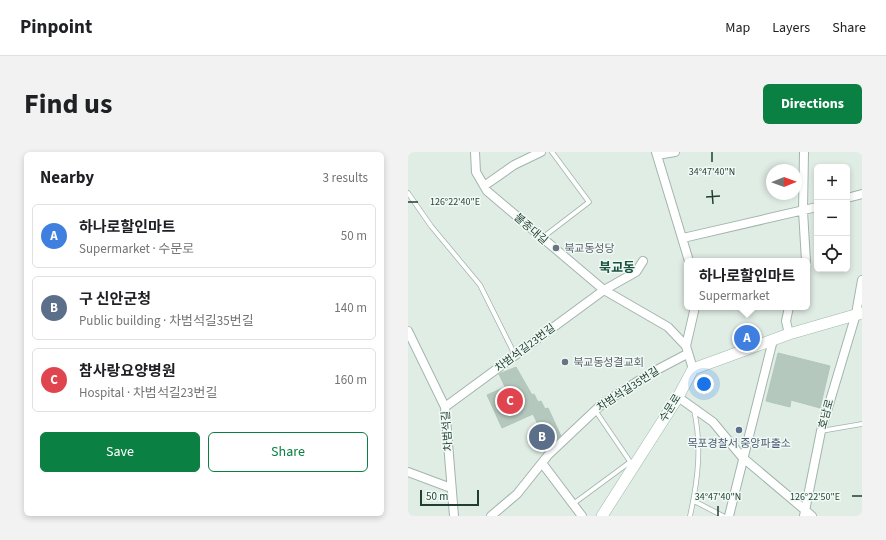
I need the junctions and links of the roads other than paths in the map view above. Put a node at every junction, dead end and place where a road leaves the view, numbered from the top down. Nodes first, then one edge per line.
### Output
1 (475, 152) edge
2 (541, 152) edge
3 (552, 152) edge
4 (675, 152) edge
5 (804, 152) edge
6 (657, 154) edge
7 (484, 186) junction
8 (408, 193) edge
9 (862, 194) edge
10 (850, 197) edge
11 (814, 208) edge
12 (803, 211) junction
13 (541, 238) junction
14 (683, 238) junction
15 (688, 258) edge
16 (806, 258) edge
17 (643, 261) dead end
18 (862, 280) edge
19 (604, 290) junction
20 (694, 310) edge
21 (788, 310) edge
22 (859, 314) edge
23 (408, 333) edge
24 (789, 334) junction
25 (773, 340) junction
26 (686, 350) junction
27 (515, 355) junction
28 (693, 369) junction
29 (678, 397) junction
30 (445, 406) junction
31 (694, 408) junction
32 (595, 410) junction
33 (862, 424) edge
34 (822, 432) junction
35 (742, 457) junction
36 (542, 463) junction
37 (632, 464) junction
38 (408, 472) edge
39 (451, 488) junction
40 (694, 501) junction
41 (573, 504) junction
42 (804, 512) edge
43 (454, 516) edge
44 (491, 516) edge
45 (582, 516) edge
46 (602, 516) edge
47 (690, 516) edge
48 (723, 516) edge
49 (729, 516) edge
50 (812, 516) edge

1 - 7 street, 불종대길
2 - 7 street
3 - 13 lane
4 - 6 street
5 - 12 street
6 - 14 street
7 - 13 street, 불종대길
8 - 27 lane
9 - 10 street
11 - 12 street
12 - 14 street
12 - 16 street
13 - 19 street, 불종대길
14 - 15 street
17 - 19 street, 차범석길23번길
18 - 22 street, 호남로
19 - 26 street, 불종대길
19 - 27 street, 차범석길23번길
20 - 26 street
21 - 24 street
22 - 24 street
22 - 34 street, 호남로
23 - 30 street, 차범석길
24 - 25 street
25 - 28 street
25 - 35 street
26 - 28 street, 불종대길
26 - 32 street, 차범석길35번길
27 - 30 street, 차범석길23번길
28 - 29 street, 수문로
29 - 31 street
29 - 37 street, 수문로
30 - 39 street, 차범석길
31 - 35 street
31 - 40 lane
32 - 36 street, 차범석길35번길
32 - 37 lane
33 - 34 lane
34 - 42 street, 호남로
35 - 42 street
35 - 49 street
36 - 41 street
36 - 44 street, 차범석길35번길
37 - 41 lane
37 - 46 street, 수문로
38 - 39 street
39 - 43 street, 차범석길
40 - 47 lane
40 - 48 lane
41 - 45 street
42 - 50 street

